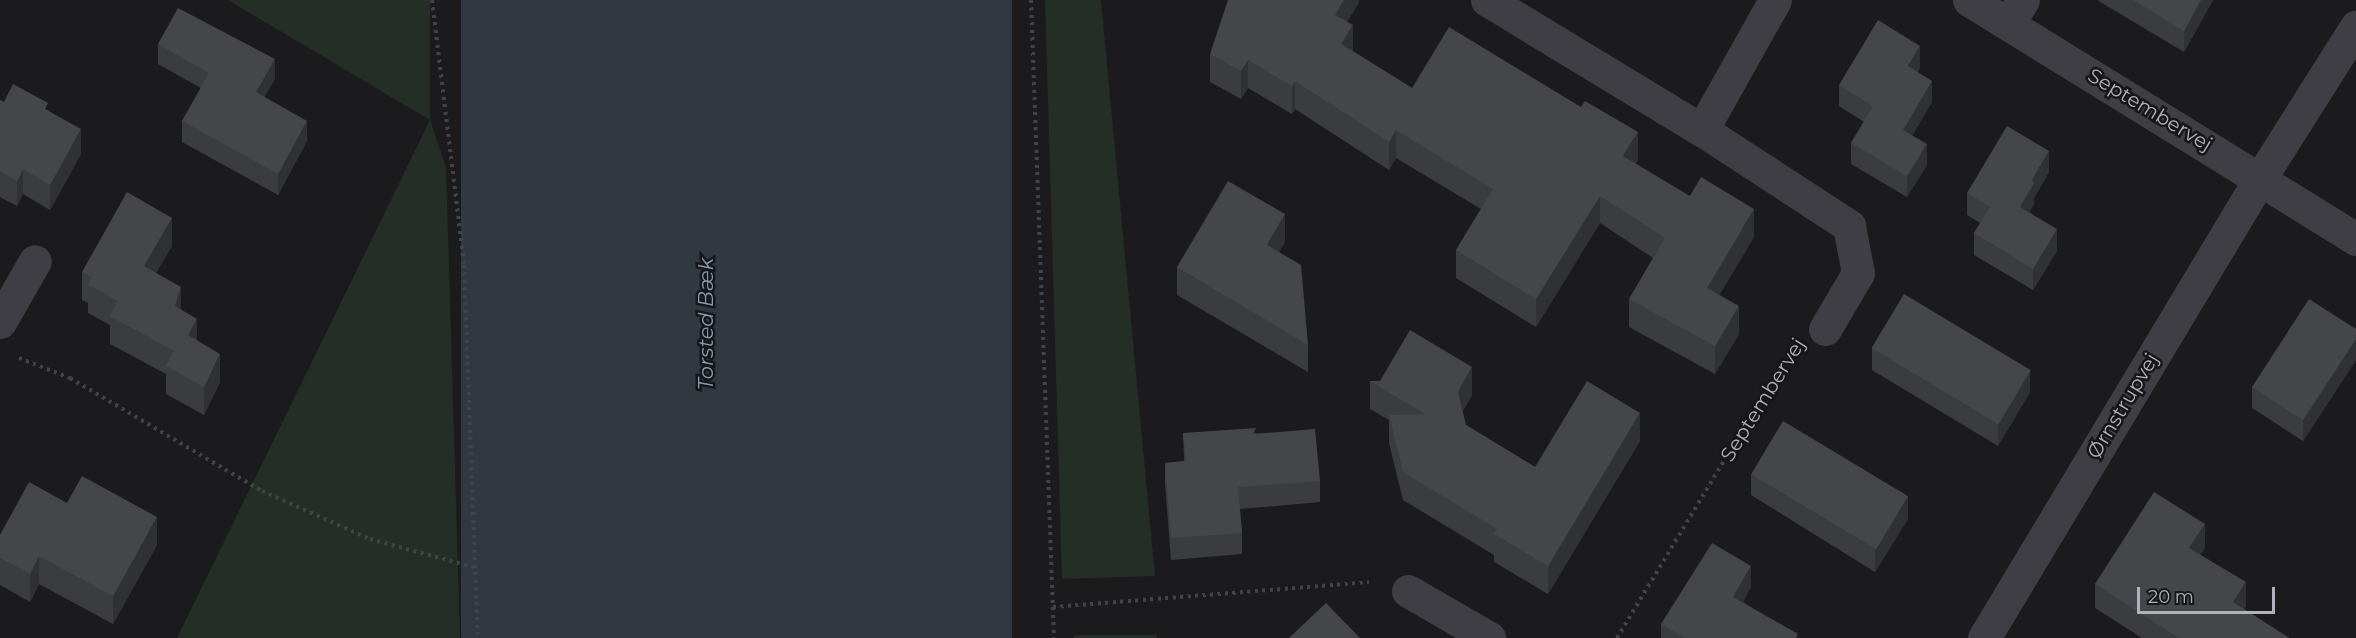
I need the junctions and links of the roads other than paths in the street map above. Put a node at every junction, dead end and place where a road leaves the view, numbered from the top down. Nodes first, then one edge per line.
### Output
1 (1487, 0) edge
2 (1775, 0) edge
3 (1969, 0) edge
4 (2015, 12) edge
5 (2356, 27) edge
6 (1702, 130) junction
7 (2261, 177) junction
8 (2356, 238) edge
9 (34, 261) dead end
10 (0, 322) edge
11 (1825, 329) road end
12 (1408, 591) road end
13 (1987, 637) edge
14 (1489, 638) edge

1 - 6 street, Septembervej
2 - 6 street
3 - 4 street, Septembervej
4 - 7 street, Septembervej
5 - 7 street, Ørnstrupvej
6 - 11 street, Septembervej
7 - 8 street
7 - 13 street, Ørnstrupvej
9 - 10 street
12 - 14 street

